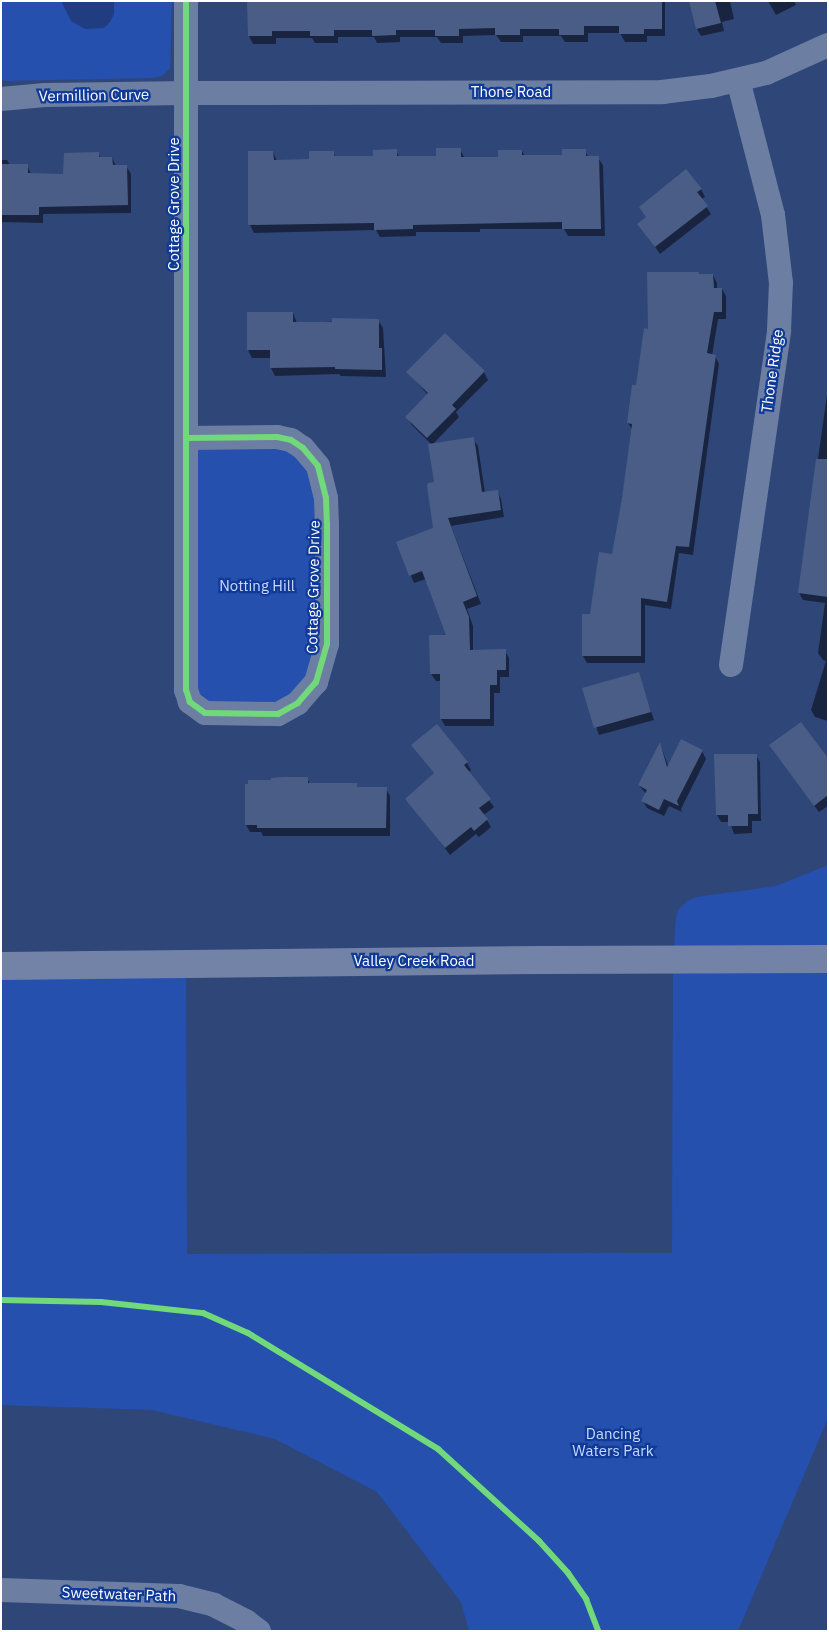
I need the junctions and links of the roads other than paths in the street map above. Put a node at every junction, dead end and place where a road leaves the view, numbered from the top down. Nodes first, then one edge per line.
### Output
1 (186, 1) edge
2 (828, 45) edge
3 (738, 80) junction
4 (187, 93) junction
5 (1, 99) edge
6 (186, 438) junction
7 (731, 666) dead end
8 (828, 959) edge
9 (1, 966) edge
10 (1, 1590) edge
11 (259, 1631) edge

1 - 4 street, Cottage Grove Drive
2 - 3 street, Thone Road
3 - 4 street, Thone Road
3 - 7 street, Thone Ridge
4 - 5 street, Vermillion Curve
4 - 6 street, Cottage Grove Drive
6 - 6 street, Cottage Grove Drive
8 - 9 main road, Valley Creek Road
10 - 11 street, Sweetwater Path

